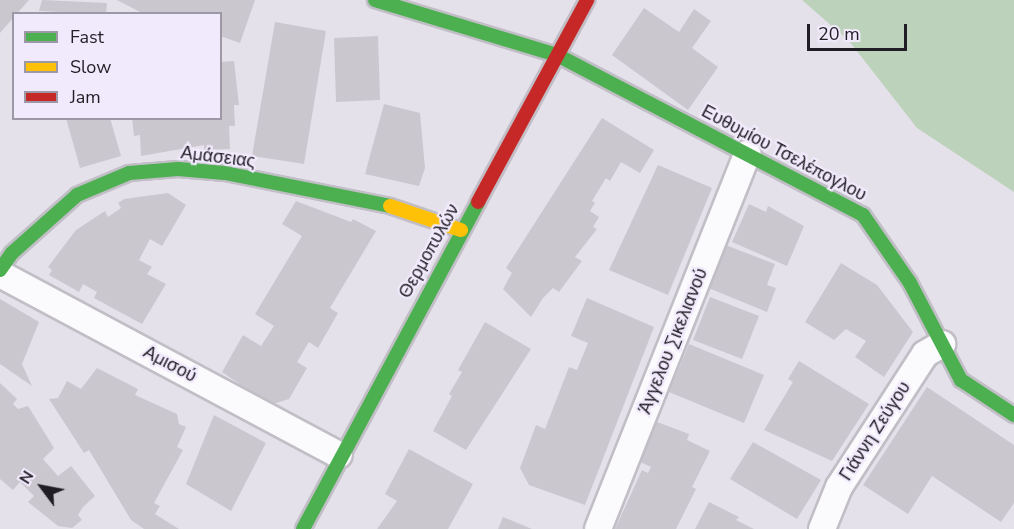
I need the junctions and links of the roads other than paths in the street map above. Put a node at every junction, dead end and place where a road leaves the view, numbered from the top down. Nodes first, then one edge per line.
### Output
1 (375, 0) edge
2 (587, 0) edge
3 (557, 55) junction
4 (747, 154) junction
5 (461, 230) junction
6 (3, 260) edge
7 (942, 344) junction
8 (1014, 415) edge
9 (339, 455) junction
10 (303, 525) edge
11 (290, 529) edge
12 (598, 529) edge
13 (822, 529) edge

1 - 3 street, Ευθυμίου Τσελέπογλου
2 - 3 street, Θερμοπυλών
3 - 4 street, Ευθυμίου Τσελέπογλου
3 - 5 street, Θερμοπυλών
4 - 7 street, Ευθυμίου Τσελέπογλου
4 - 12 street, Άγγελου Σικελιανού
5 - 6 street, Αμάσειας
5 - 9 street, Θερμοπυλών
6 - 9 street, Αμισού
7 - 8 street, Ευθυμίου Τσελέπογλου
7 - 13 street, Γιάννη Ζεύγου
9 - 10 street, Θερμοπυλών
10 - 11 street, Θερμοπυλών

